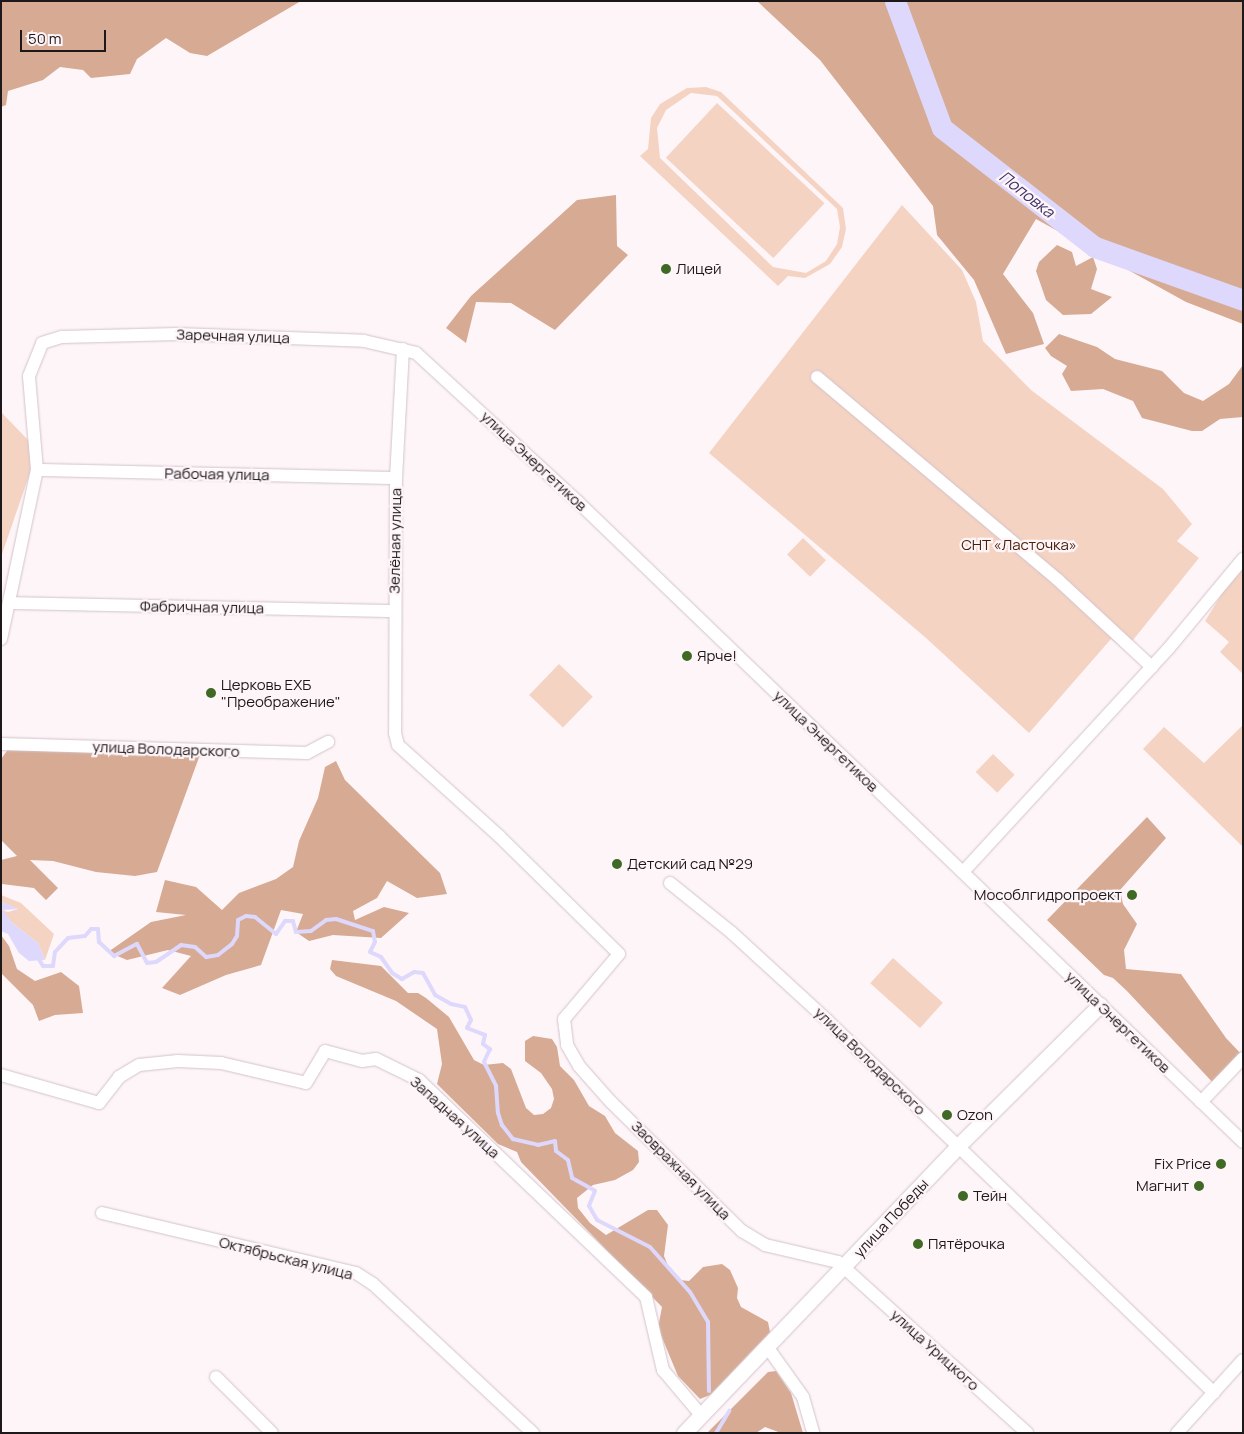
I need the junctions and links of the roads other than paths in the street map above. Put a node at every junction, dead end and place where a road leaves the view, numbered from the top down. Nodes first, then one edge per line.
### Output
1 (403, 349) junction
2 (817, 377) dead end
3 (38, 470) junction
4 (396, 478) junction
5 (1243, 559) edge
6 (10, 603) junction
7 (394, 612) junction
8 (1, 639) edge
9 (1152, 667) junction
10 (328, 742) dead end
11 (1, 744) edge
12 (963, 872) junction
13 (670, 883) dead end
14 (1100, 1005) junction
15 (564, 1019) joint
16 (1243, 1058) edge
17 (1, 1075) edge
18 (1201, 1102) junction
19 (1243, 1142) edge
20 (958, 1146) junction
21 (102, 1213) dead end
22 (843, 1268) junction
23 (768, 1348) junction
24 (1243, 1360) edge
25 (216, 1377) dead end
26 (1214, 1393) junction
27 (701, 1415) junction
28 (272, 1433) edge
29 (533, 1433) edge
30 (684, 1433) edge
31 (813, 1433) edge
32 (1027, 1433) edge
33 (1177, 1433) edge

1 - 3 street, Заречная улица
1 - 4 street, Зелёная улица
1 - 12 street, улица Энергетиков
2 - 9 street
3 - 4 street, Рабочая улица
3 - 6 street
4 - 7 street, Зелёная улица
5 - 9 street
6 - 7 street, Фабричная улица
6 - 8 street
7 - 15 street, Зелёная улица
9 - 12 street
10 - 11 street, улица Володарского
12 - 14 street, улица Энергетиков
13 - 20 street, улица Володарского
14 - 18 street, улица Энергетиков
14 - 20 street, улица Победы
15 - 22 street, Заовражная улица
16 - 18 street
17 - 27 street, Западная улица
18 - 19 street, улица Энергетиков
20 - 22 street, улица Победы
20 - 26 street, улица Володарского
21 - 29 street, Октябрьская улица
22 - 23 street, улица Победы
22 - 32 street, улица Урицкого
23 - 27 street, улица Победы
23 - 31 street
24 - 26 street
25 - 28 street
26 - 33 street
27 - 30 street, улица Победы

